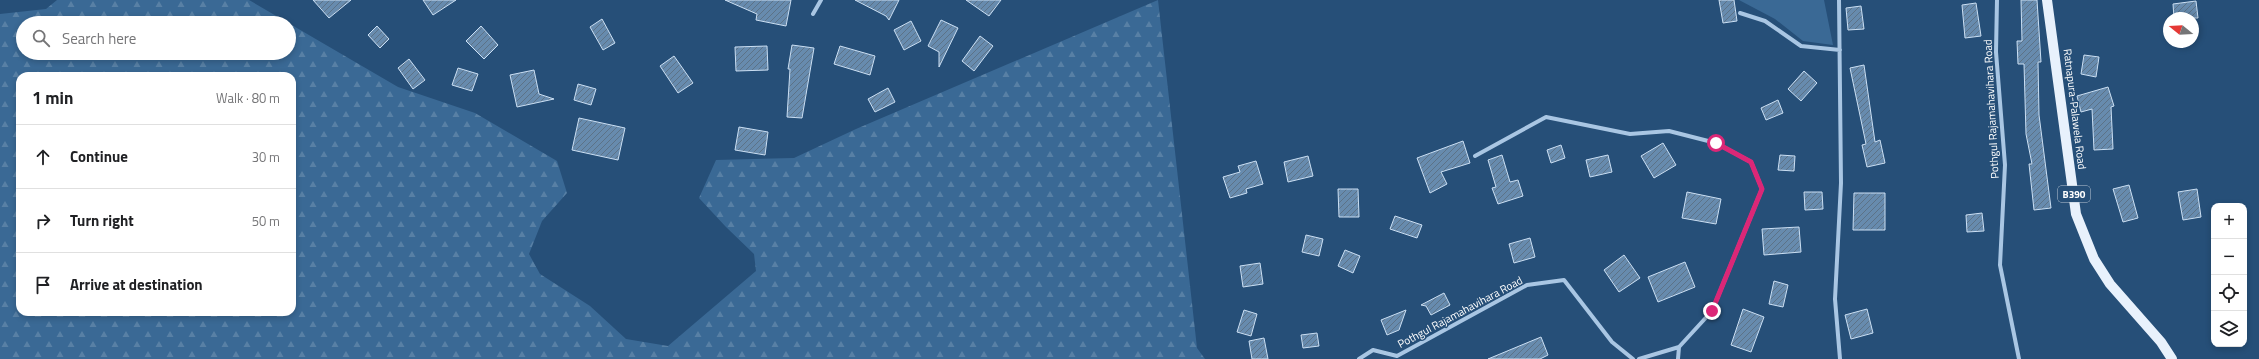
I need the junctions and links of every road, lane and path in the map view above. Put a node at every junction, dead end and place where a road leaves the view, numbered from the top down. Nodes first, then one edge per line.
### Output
1 (822, 0) edge
2 (1839, 0) edge
3 (1997, 0) edge
4 (2047, 0) edge
5 (1740, 12) dead end
6 (813, 14) dead end
7 (1840, 50) junction
8 (1475, 156) dead end
9 (1679, 347) junction
10 (1359, 359) edge
11 (1633, 359) edge
12 (1639, 359) edge
13 (1678, 359) edge
14 (1840, 359) edge
15 (2018, 359) edge
16 (2172, 359) edge

1 - 6 street
2 - 7 street
3 - 15 street, Pothgul Rajamahavihara Road
4 - 16 main road, Ratnapura-Palawela Road / B390
5 - 7 street
7 - 14 street
8 - 9 street
9 - 12 street
9 - 13 street
10 - 11 street, Pothgul Rajamahavihara Road

